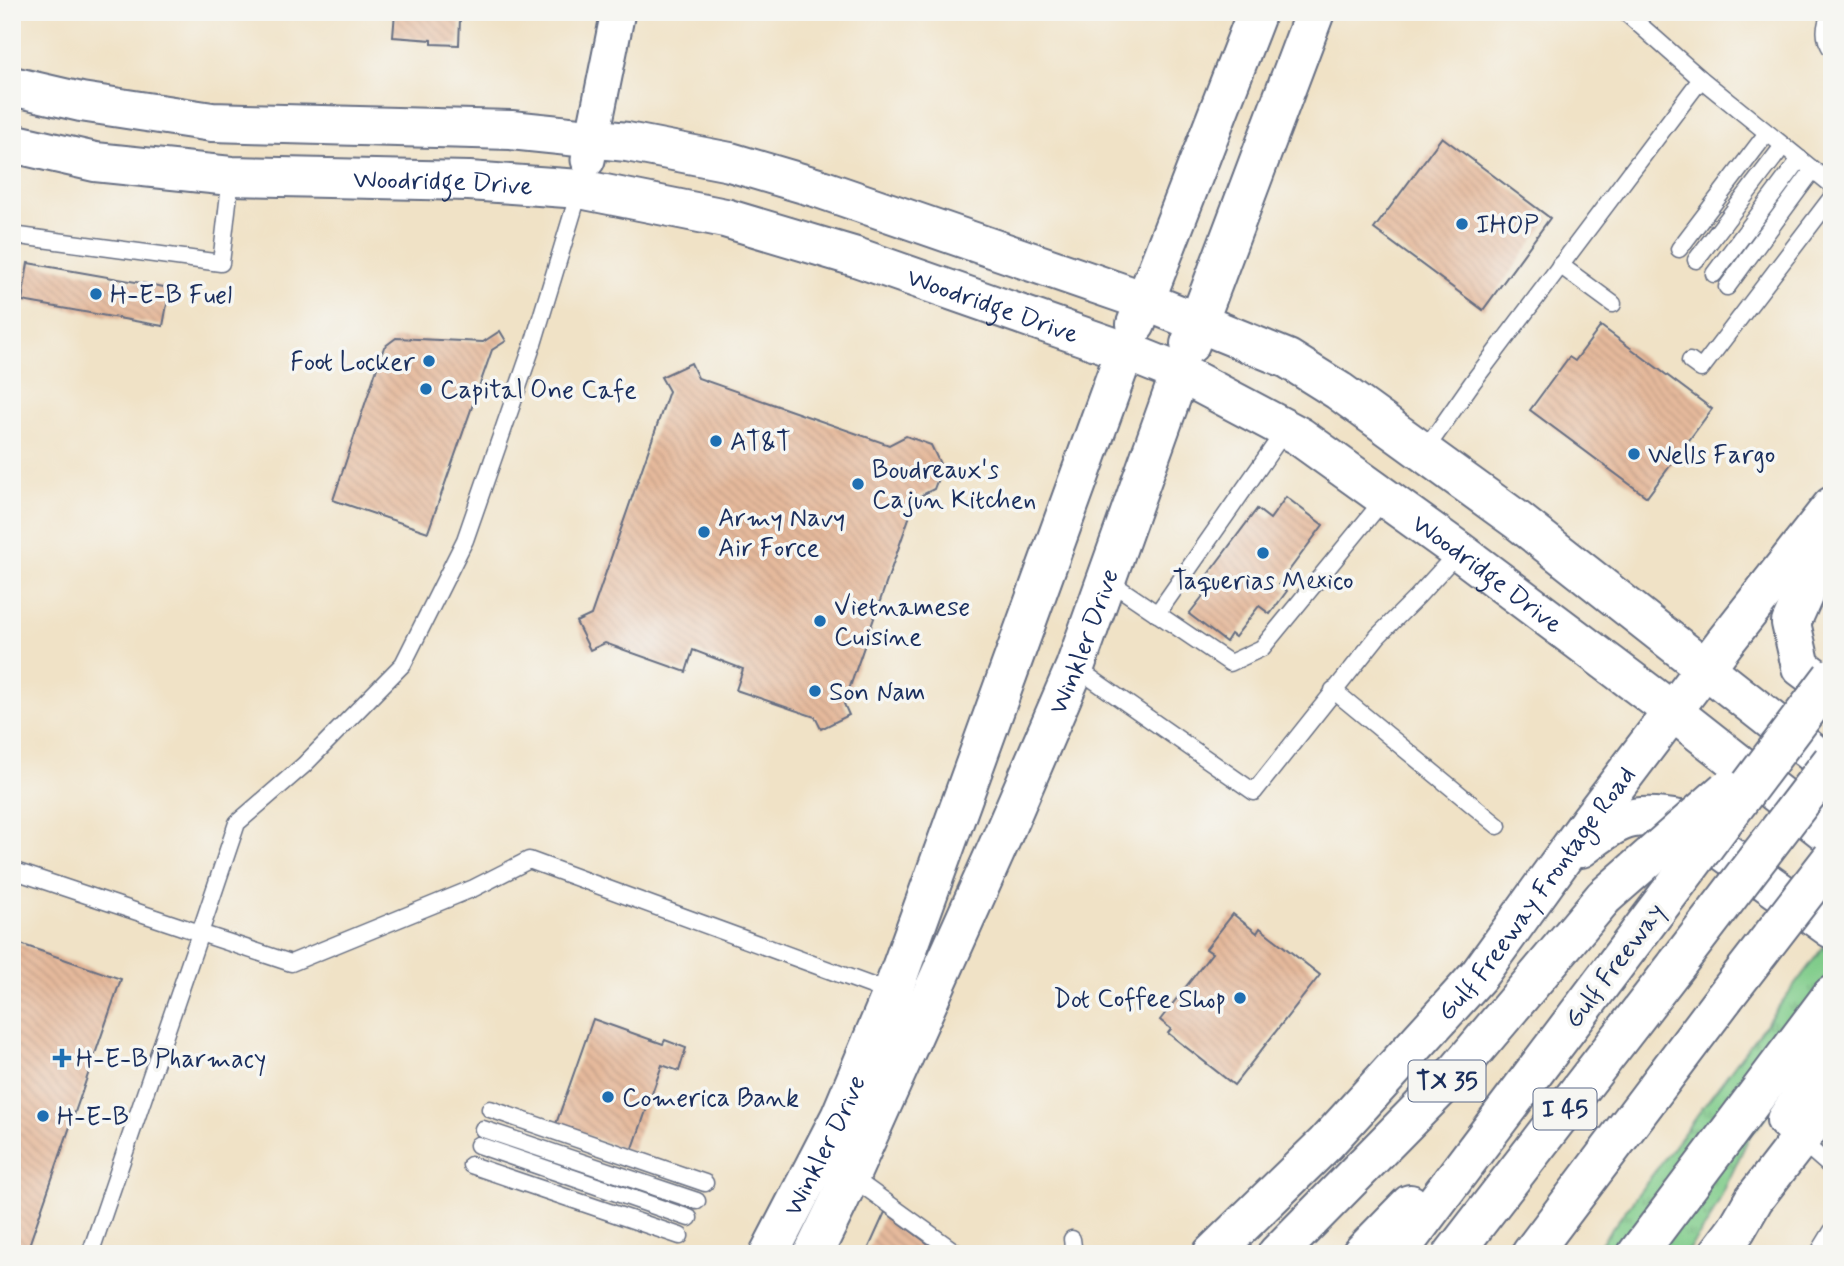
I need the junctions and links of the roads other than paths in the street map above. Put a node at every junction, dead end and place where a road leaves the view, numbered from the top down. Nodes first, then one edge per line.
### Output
1 (618, 12) edge
2 (1257, 12) edge
3 (1315, 12) edge
4 (1625, 12) edge
5 (1831, 12) edge
6 (1832, 50) edge
7 (1701, 79) junction
8 (12, 86) edge
9 (1767, 133) junction
10 (12, 143) edge
11 (1783, 146) junction
12 (1800, 159) junction
13 (587, 162) junction
14 (1813, 170) junction
15 (231, 176) junction
16 (1832, 186) edge
17 (1832, 197) edge
18 (12, 235) edge
19 (1679, 249) dead end
20 (1696, 260) dead end
21 (1560, 265) junction
22 (1714, 274) dead end
23 (1727, 287) dead end
24 (1145, 301) junction
25 (1613, 304) dead end
26 (1197, 322) junction
27 (1125, 351) junction
28 (1690, 361) dead end
29 (1180, 373) junction
30 (1286, 429) junction
31 (1423, 453) junction
32 (1385, 498) junction
33 (1832, 506) edge
34 (1459, 551) junction
35 (1832, 552) edge
36 (1106, 579) junction
37 (1157, 614) junction
38 (1075, 667) junction
39 (1706, 667) junction
40 (1832, 677) edge
41 (1333, 690) junction
42 (1832, 690) edge
43 (1672, 711) junction
44 (1783, 740) junction
45 (1832, 761) edge
46 (1832, 768) edge
47 (1499, 827) dead end
48 (1832, 838) edge
49 (1832, 858) edge
50 (12, 870) edge
51 (1553, 870) junction
52 (1832, 929) edge
53 (200, 933) junction
54 (1832, 995) edge
55 (909, 999) junction
56 (1832, 1046) edge
57 (1832, 1098) edge
58 (1512, 1101) junction
59 (491, 1110) dead end
60 (484, 1129) dead end
61 (1800, 1140) junction
62 (478, 1145) dead end
63 (471, 1165) dead end
64 (1832, 1168) edge
65 (850, 1176) junction
66 (705, 1183) dead end
67 (1754, 1199) junction
68 (697, 1201) dead end
69 (689, 1218) dead end
70 (1832, 1231) edge
71 (680, 1236) dead end
72 (90, 1254) edge
73 (769, 1254) edge
74 (813, 1254) edge
75 (958, 1254) edge
76 (1212, 1254) edge
77 (1277, 1254) edge
78 (1361, 1254) edge
79 (1397, 1254) edge
80 (1453, 1254) edge
81 (1531, 1254) edge
82 (1637, 1254) edge
83 (1718, 1254) edge
84 (1818, 1254) edge

1 - 13 street
2 - 24 main road, Winkler Drive
3 - 26 main road, Winkler Drive
4 - 7 lane
5 - 6 lane
7 - 9 lane
7 - 21 lane
8 - 13 main road, Woodridge Drive
9 - 11 lane
9 - 19 lane
10 - 15 main road, Woodridge Drive
11 - 12 lane
11 - 20 lane
12 - 14 lane
12 - 22 lane
13 - 15 main road, Woodridge Drive
13 - 24 main road, Woodridge Drive
13 - 27 main road, Woodridge Drive
13 - 53 lane
14 - 16 lane
14 - 23 lane
15 - 18 lane
17 - 28 lane
21 - 25 lane
21 - 31 lane
24 - 26 main road, Woodridge Drive
24 - 27 main road, Winkler Drive
26 - 29 main road, Winkler Drive
26 - 31 main road, Woodridge Drive
27 - 29 main road, Woodridge Drive
27 - 55 main road, Winkler Drive
29 - 30 main road, Woodridge Drive
29 - 36 main road, Winkler Drive
30 - 32 main road, Woodridge Drive
30 - 37 lane
31 - 39 main road, Woodridge Drive
32 - 34 main road, Woodridge Drive
32 - 37 lane
33 - 39 main road, Gulf Freeway Frontage Road
34 - 41 lane
34 - 43 main road, Woodridge Drive
35 - 42 main road
36 - 37 lane
36 - 38 main road, Winkler Drive
38 - 41 lane
38 - 55 main road, Winkler Drive
39 - 43 main road, Gulf Freeway Frontage Road
39 - 46 main road, Woodridge Drive
40 - 44 main road, Gulf Freeway / I 45, bridge
41 - 47 lane
43 - 48 main road, Woodridge Drive
43 - 51 main road, Gulf Freeway Frontage Road
44 - 58 main road, Gulf Freeway / I 45, bridge
44 - 77 main road, TX 35, bridge
45 - 80 main road, Gulf Freeway / I 45, bridge
49 - 81 main road, I 45, bridge
50 - 53 lane
51 - 52 main road
51 - 76 main road, Gulf Freeway Frontage Road
53 - 55 lane
53 - 72 lane
54 - 82 main road
55 - 65 main road, Winkler Drive
55 - 73 main road, Winkler Drive
56 - 67 main road
57 - 61 main road
58 - 78 main road, TX 35
58 - 79 main road, Gulf Freeway / I 45
59 - 66 lane
60 - 68 lane
61 - 64 lane
61 - 67 main road
62 - 69 lane
63 - 71 lane
65 - 74 main road, Winkler Drive
65 - 75 lane
67 - 83 main road
70 - 84 lane

